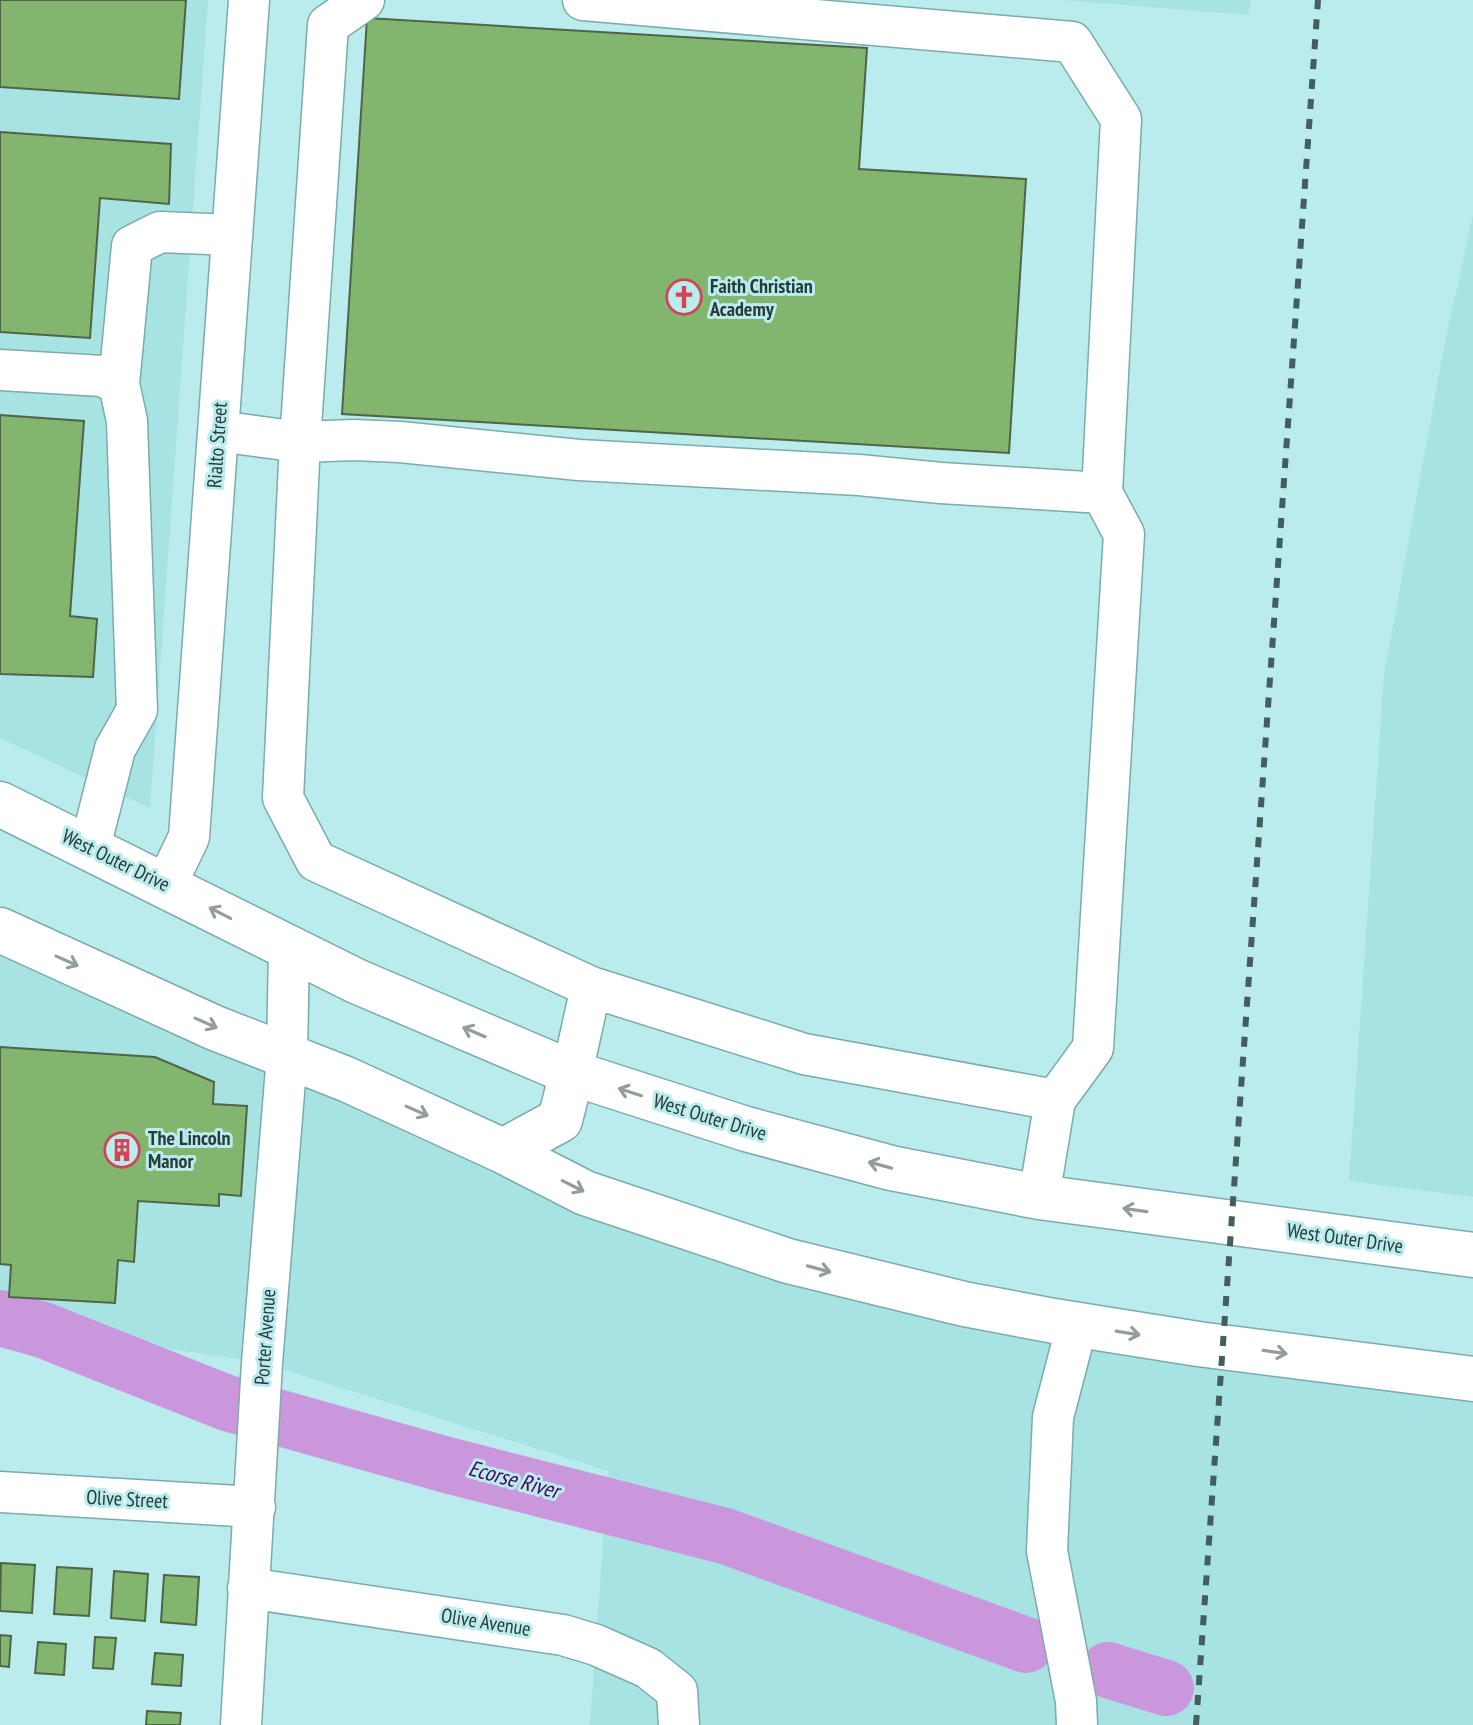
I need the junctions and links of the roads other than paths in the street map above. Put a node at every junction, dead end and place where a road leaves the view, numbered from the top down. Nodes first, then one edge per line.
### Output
1 (249, 0) edge
2 (364, 0) edge
3 (583, 0) edge
4 (232, 235) junction
5 (0, 370) edge
6 (119, 384) junction
7 (218, 431) junction
8 (300, 442) junction
9 (1102, 493) junction
10 (0, 804) edge
11 (90, 847) junction
12 (166, 885) junction
13 (0, 930) edge
14 (289, 949) junction
15 (591, 987) junction
16 (287, 1056) junction
17 (572, 1073) junction
18 (1055, 1100) junction
19 (503, 1151) junction
20 (1039, 1197) junction
21 (1473, 1255) edge
22 (1077, 1325) junction
23 (1473, 1379) edge
24 (0, 1492) edge
25 (255, 1507) junction
26 (248, 1588) junction
27 (241, 1725) edge
28 (679, 1725) edge
29 (1077, 1725) edge

1 - 4 street, Rialto Street
2 - 8 street
3 - 9 street
4 - 6 street
4 - 7 street, Rialto Street
5 - 6 street
6 - 11 street
7 - 8 street
7 - 12 street, Rialto Street
8 - 9 street
8 - 15 street
9 - 18 street
10 - 11 main road, West Outer Drive
11 - 12 main road, West Outer Drive
14 -> 12 main road, West Outer Drive
13 -> 16 main road
14 - 16 street, Porter Avenue
17 -> 14 main road, West Outer Drive
15 - 17 street
15 - 18 street
16 -> 19 main road
16 - 25 street, Porter Avenue
17 - 19 main road
20 -> 17 main road, West Outer Drive
18 - 20 street
19 -> 22 main road
21 -> 20 main road, West Outer Drive
22 -> 23 main road
22 - 29 street
24 - 25 street, Olive Street
25 - 26 street, Porter Avenue
26 - 27 street, Porter Avenue
26 - 28 street, Olive Avenue

